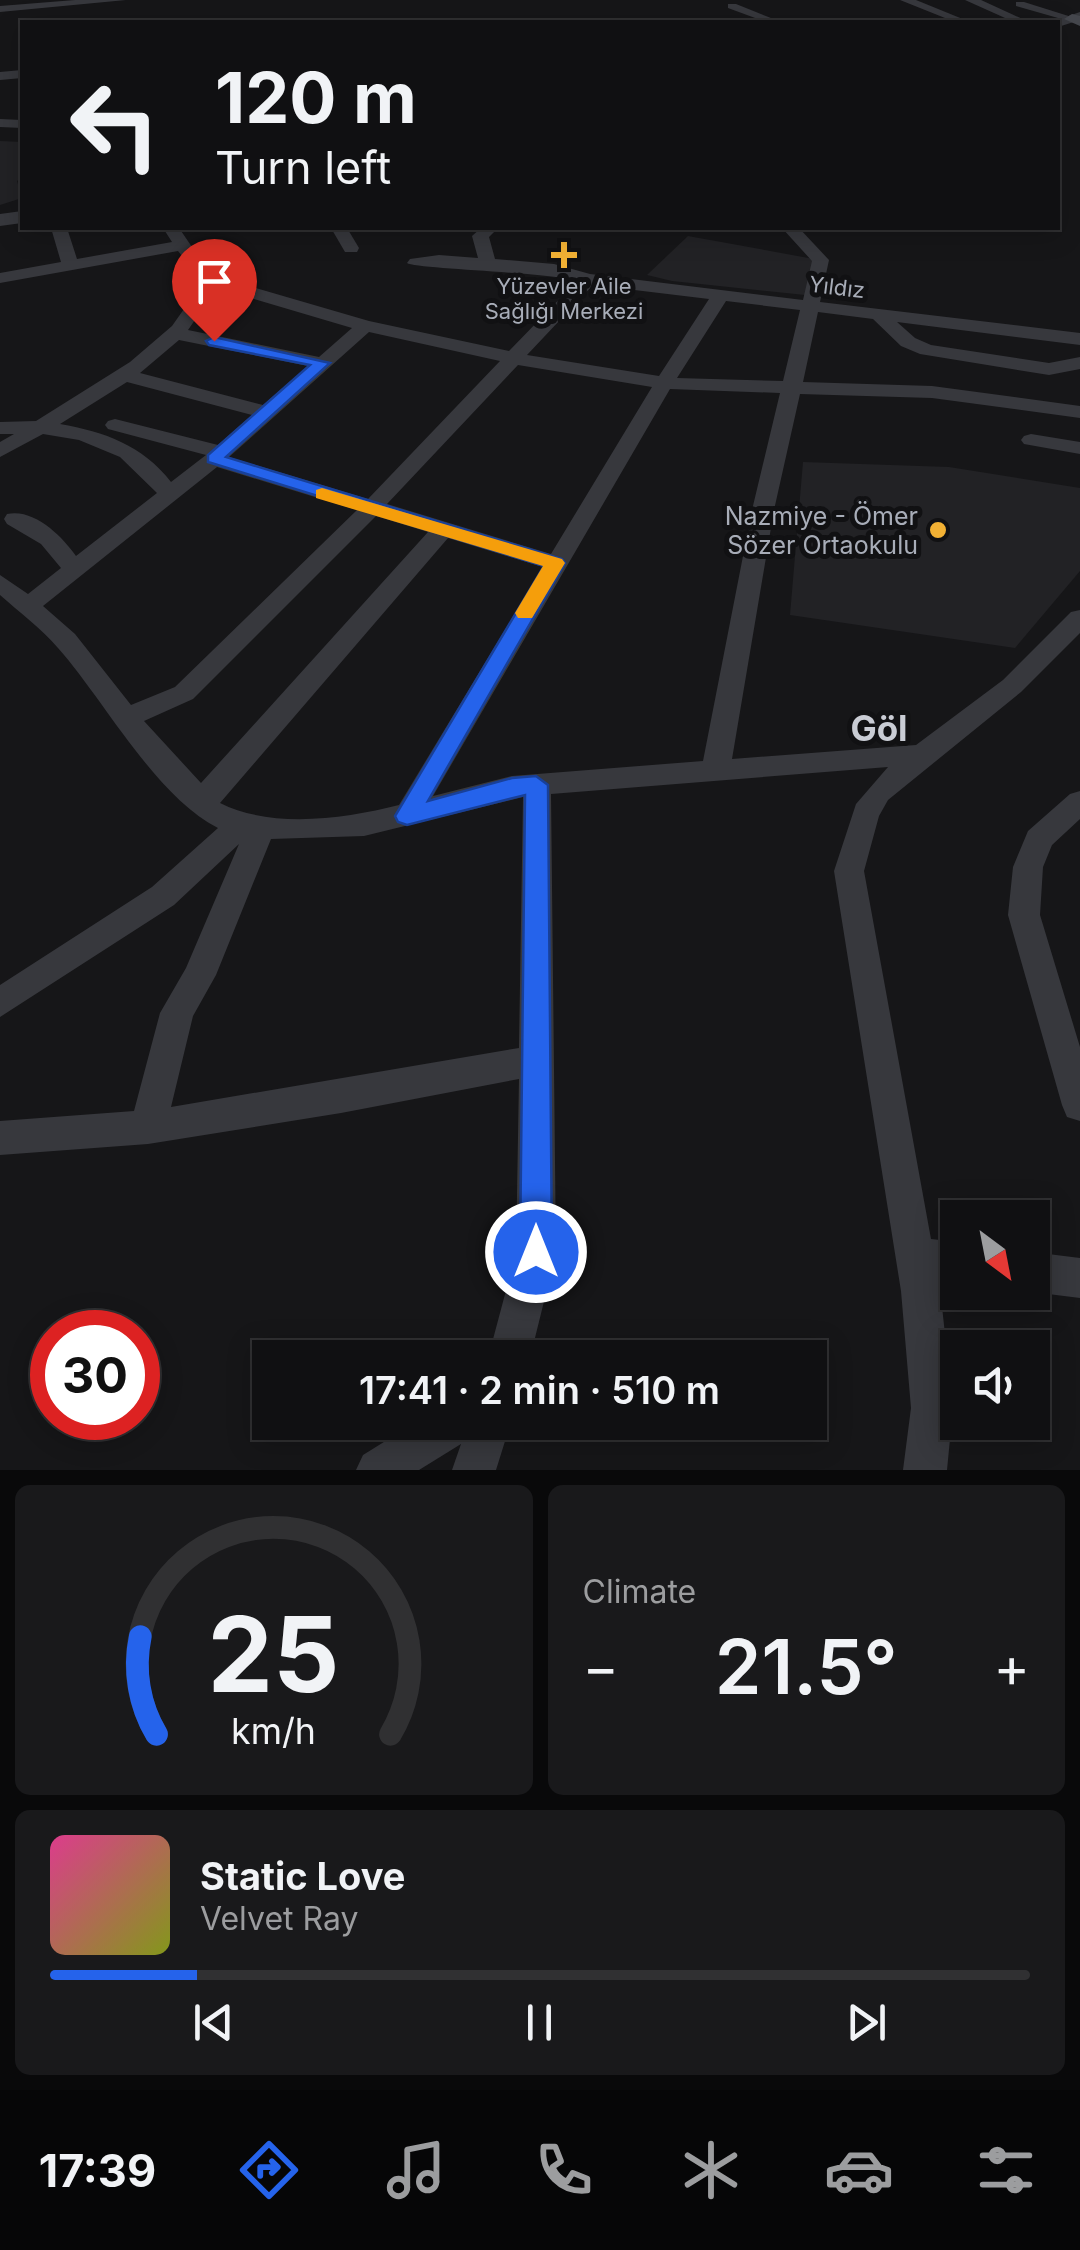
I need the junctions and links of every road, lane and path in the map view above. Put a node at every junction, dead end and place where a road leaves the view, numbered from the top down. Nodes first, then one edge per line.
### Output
1 (120, 0) edge
2 (906, 0) edge
3 (971, 0) edge
4 (1020, 4) dead end
5 (732, 6) dead end
6 (0, 8) edge
7 (770, 20) edge
8 (959, 20) edge
9 (1014, 20) edge
10 (1072, 20) edge
11 (60, 230) edge
12 (172, 230) edge
13 (339, 230) edge
14 (488, 230) edge
15 (792, 230) edge
16 (182, 245) junction
17 (351, 248) dead end
18 (416, 263) dead end
19 (70, 265) junction
20 (489, 267) junction
21 (0, 278) edge
22 (589, 279) junction
23 (212, 281) junction
24 (721, 296) junction
25 (812, 306) junction
26 (879, 314) junction
27 (365, 326) junction
28 (178, 334) junction
29 (1080, 340) edge
30 (514, 358) junction
31 (322, 363) junction
32 (1080, 363) edge
33 (123, 375) junction
34 (664, 383) junction
35 (790, 389) junction
36 (266, 412) junction
37 (1080, 412) edge
38 (115, 425) dead end
39 (40, 427) junction
40 (0, 428) edge
41 (1032, 440) dead end
42 (1080, 448) edge
43 (0, 451) edge
44 (217, 455) junction
45 (170, 494) junction
46 (370, 510) junction
47 (16, 519) dead end
48 (442, 530) junction
49 (555, 563) junction
50 (73, 570) junction
51 (0, 582) edge
52 (28, 606) junction
53 (1080, 618) edge
54 (126, 718) junction
55 (923, 754) junction
56 (716, 769) junction
57 (536, 785) junction
58 (201, 802) junction
59 (1080, 802) edge
60 (407, 816) junction
61 (251, 827) junction
62 (0, 1003) edge
63 (538, 1060) junction
64 (1080, 1105) edge
65 (148, 1127) junction
66 (0, 1138) edge
67 (915, 1256) junction
68 (940, 1259) edge
69 (1050, 1274) edge
70 (1080, 1278) edge
71 (514, 1340) edge
72 (427, 1440) edge
73 (484, 1440) edge
74 (378, 1470) edge
75 (474, 1470) edge
76 (925, 1470) edge

1 - 6 street
2 - 8 street
3 - 9 street
4 - 10 street
5 - 7 street
11 - 19 street
12 - 16 street
13 - 17 street
14 - 20 street
15 - 25 street
16 - 19 street
16 - 23 street
18 - 20 street, Yıldız
19 - 21 street
20 - 22 street, Yıldız
22 - 24 street, Yıldız
22 - 30 street
23 - 27 street
23 - 28 street
24 - 25 street, Yıldız
24 - 34 street
25 - 26 street, Yıldız
25 - 35 street
26 - 29 street, Yıldız
26 - 32 street
27 - 30 street
27 - 31 street
28 - 31 street
28 - 33 street
30 - 34 street
30 - 46 street
31 - 36 street
33 - 36 street
33 - 39 street
34 - 35 street
34 - 49 street
35 - 37 street
35 - 56 street
36 - 44 street
38 - 44 street
39 - 40 street
39 - 43 street
39 - 45 street
41 - 42 street
44 - 45 street
44 - 46 street
45 - 50 street
46 - 48 street
46 - 54 street
47 - 50 street
48 - 49 street
48 - 58 street
49 - 60 street
50 - 52 street
51 - 52 street
52 - 54 street
53 - 55 street
54 - 58 street
55 - 56 street
55 - 67 street
56 - 57 street
57 - 60 street
57 - 63 street
58 - 61 street
59 - 64 street
60 - 61 street
61 - 62 street
61 - 65 street
63 - 65 street
63 - 71 street
65 - 66 street
67 - 68 street
67 - 76 street
69 - 70 street
72 - 74 street
73 - 75 street

